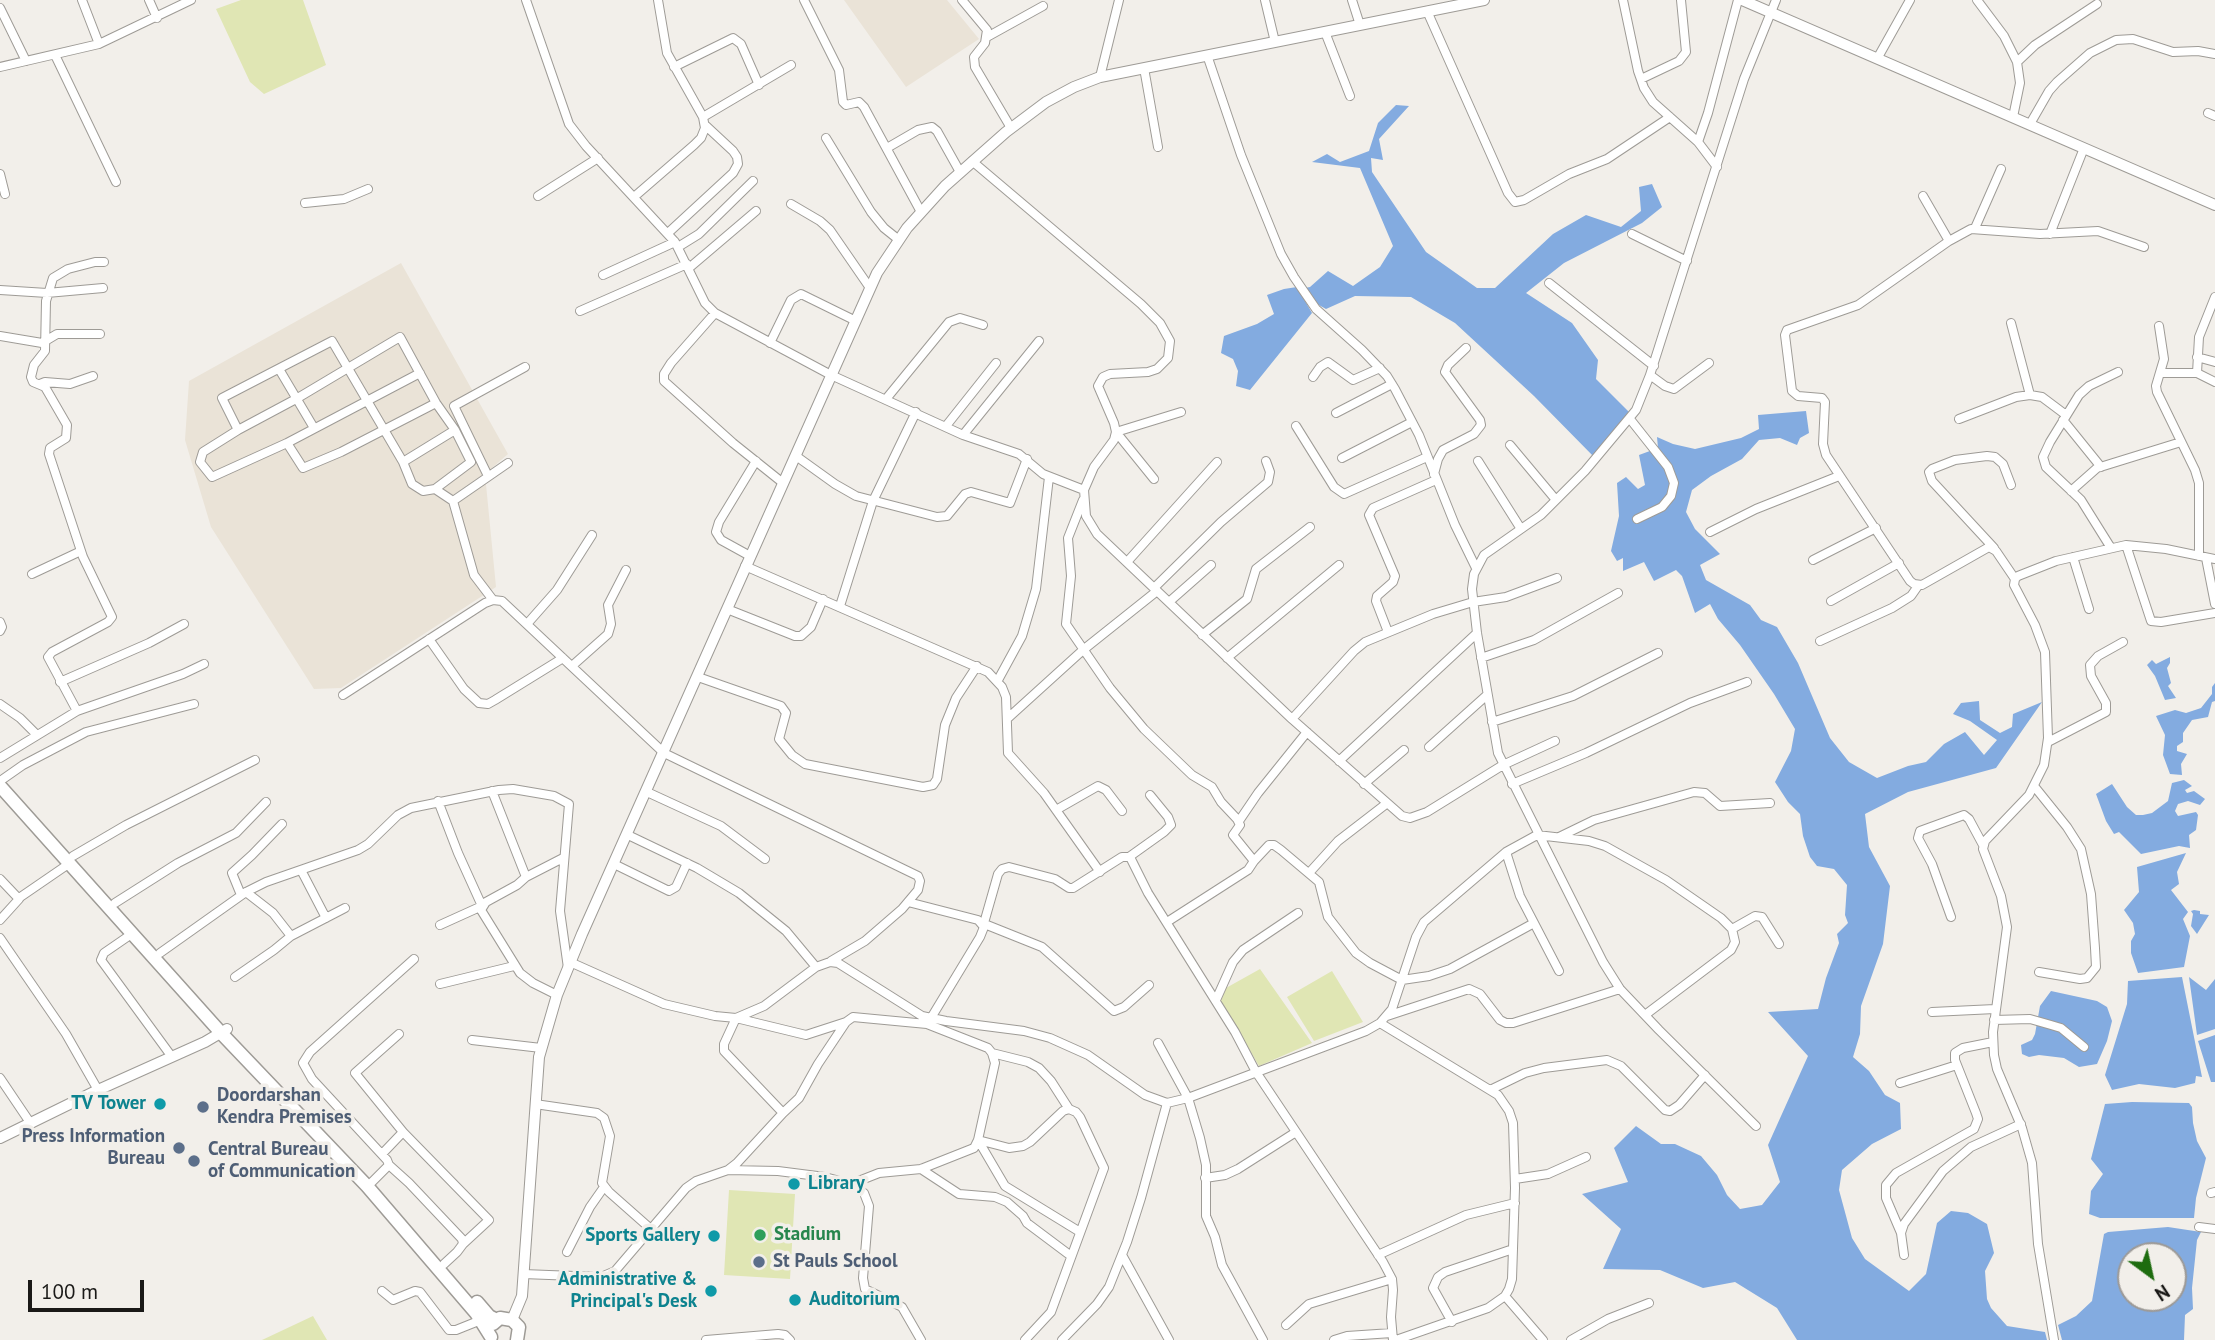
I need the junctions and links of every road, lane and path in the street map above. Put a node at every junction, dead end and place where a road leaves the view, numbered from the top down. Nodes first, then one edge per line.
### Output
1 (82, 0) edge
2 (149, 0) edge
3 (191, 0) edge
4 (526, 0) edge
5 (658, 0) edge
6 (804, 0) edge
7 (962, 0) edge
8 (1119, 0) edge
9 (1265, 0) edge
10 (1352, 0) edge
11 (1484, 0) edge
12 (1623, 0) edge
13 (1681, 0) edge
14 (1776, 0) edge
15 (1910, 0) edge
16 (1977, 0) edge
17 (1746, 1) edge
18 (1458, 3) edge
19 (2096, 4) dead end
20 (1043, 6) dead end
21 (0, 8) edge
22 (1427, 11) junction
23 (1772, 13) junction
24 (157, 18) junction
25 (1360, 25) junction
26 (1325, 32) junction
27 (987, 37) junction
28 (1275, 42) junction
29 (99, 44) junction
30 (2215, 54) edge
31 (55, 55) junction
32 (1207, 55) junction
33 (1877, 59) junction
34 (26, 61) junction
35 (2017, 62) junction
36 (791, 65) dead end
37 (0, 67) edge
38 (674, 67) junction
39 (1144, 68) junction
40 (1100, 77) junction
41 (1641, 79) junction
42 (759, 85) junction
43 (1350, 96) dead end
44 (1670, 117) junction
45 (2013, 117) junction
46 (704, 121) junction
47 (2030, 124) junction
48 (1011, 128) junction
49 (826, 138) dead end
50 (1698, 142) junction
51 (1158, 147) dead end
52 (887, 148) junction
53 (2084, 148) junction
54 (598, 158) junction
55 (972, 161) junction
56 (1717, 167) junction
57 (2001, 169) dead end
58 (960, 172) junction
59 (0, 174) edge
60 (753, 181) dead end
61 (116, 183) dead end
62 (368, 189) dead end
63 (5, 194) dead end
64 (538, 196) dead end
65 (1923, 196) dead end
66 (634, 197) junction
67 (305, 203) dead end
68 (791, 204) dead end
69 (2215, 205) edge
70 (756, 211) dead end
71 (921, 212) junction
72 (1975, 228) junction
73 (668, 233) junction
74 (2050, 233) junction
75 (1632, 234) dead end
76 (899, 240) junction
77 (1949, 241) junction
78 (677, 244) junction
79 (2144, 247) dead end
80 (1686, 261) junction
81 (104, 262) dead end
82 (688, 266) junction
83 (603, 275) dead end
84 (1549, 283) dead end
85 (103, 288) dead end
86 (870, 288) junction
87 (0, 290) edge
88 (47, 293) junction
89 (2215, 297) edge
90 (580, 312) dead end
91 (716, 313) junction
92 (856, 321) junction
93 (2011, 323) dead end
94 (983, 325) dead end
95 (2160, 326) dead end
96 (100, 334) dead end
97 (0, 336) edge
98 (1039, 341) dead end
99 (44, 343) junction
100 (770, 343) junction
101 (1466, 348) dead end
102 (2197, 357) junction
103 (2215, 362) edge
104 (996, 363) dead end
105 (1709, 363) dead end
106 (1654, 366) junction
107 (526, 367) dead end
108 (349, 368) junction
109 (1380, 368) junction
110 (279, 369) junction
111 (2118, 372) dead end
112 (420, 373) junction
113 (2161, 373) junction
114 (2197, 373) junction
115 (831, 375) junction
116 (1650, 375) junction
117 (93, 376) dead end
118 (1313, 377) dead end
119 (2215, 382) edge
120 (40, 384) junction
121 (1392, 384) junction
122 (2030, 395) junction
123 (296, 399) junction
124 (886, 399) junction
125 (367, 401) junction
126 (436, 403) junction
127 (916, 412) junction
128 (1181, 412) dead end
129 (1336, 413) dead end
130 (2065, 418) junction
131 (1629, 419) junction
132 (1959, 419) dead end
133 (1412, 422) junction
134 (946, 426) junction
135 (1296, 426) dead end
136 (314, 428) junction
137 (383, 429) junction
138 (238, 430) junction
139 (455, 430) junction
140 (1115, 432) junction
141 (963, 435) junction
142 (2180, 442) junction
143 (287, 443) junction
144 (1510, 445) dead end
145 (796, 456) junction
146 (1427, 457) junction
147 (1342, 458) dead end
148 (1027, 459) junction
149 (756, 461) junction
150 (1266, 461) dead end
151 (1478, 461) dead end
152 (402, 462) junction
153 (1217, 462) dead end
154 (508, 464) dead end
155 (2101, 467) junction
156 (488, 476) junction
157 (1839, 476) junction
158 (1049, 477) junction
159 (1435, 477) junction
160 (1154, 479) dead end
161 (783, 483) junction
162 (2011, 485) dead end
163 (435, 489) junction
164 (1084, 490) junction
165 (2071, 491) junction
166 (1083, 500) junction
167 (1556, 500) junction
168 (453, 501) junction
169 (873, 501) junction
170 (1637, 519) dead end
171 (1310, 527) dead end
172 (1876, 528) junction
173 (1521, 529) junction
174 (1710, 532) dead end
175 (592, 535) dead end
176 (2126, 545) junction
177 (1993, 548) junction
178 (2111, 548) junction
179 (81, 551) junction
180 (750, 556) junction
181 (2073, 557) junction
182 (2207, 558) edge
183 (1813, 560) dead end
184 (1127, 562) junction
185 (1899, 563) junction
186 (1211, 565) dead end
187 (1339, 565) dead end
188 (745, 566) junction
189 (1476, 569) junction
190 (626, 570) dead end
191 (32, 574) dead end
192 (1557, 578) dead end
193 (2015, 579) junction
194 (1918, 586) junction
195 (1156, 589) junction
196 (1618, 593) dead end
197 (823, 599) junction
198 (493, 600) junction
199 (1831, 601) dead end
200 (1169, 602) junction
201 (1473, 602) junction
202 (2215, 604) edge
203 (840, 606) junction
204 (2090, 609) dead end
205 (727, 610) junction
206 (2215, 613) edge
207 (0, 622) edge
208 (184, 624) dead end
209 (527, 624) junction
210 (0, 631) edge
211 (1388, 632) junction
212 (1477, 633) junction
213 (1202, 635) junction
214 (429, 639) junction
215 (1820, 641) dead end
216 (2123, 642) dead end
217 (1083, 650) junction
218 (1658, 653) dead end
219 (563, 658) junction
220 (1481, 658) junction
221 (1227, 659) junction
222 (204, 664) dead end
223 (572, 666) junction
224 (977, 666) junction
225 (698, 677) junction
226 (998, 680) junction
227 (60, 682) junction
228 (1747, 682) dead end
229 (343, 695) dead end
230 (1487, 695) junction
231 (0, 704) edge
232 (194, 704) dead end
233 (77, 710) junction
234 (1008, 718) junction
235 (1292, 719) junction
236 (1492, 722) junction
237 (1307, 732) junction
238 (36, 734) junction
239 (1555, 741) dead end
240 (2048, 742) junction
241 (1429, 747) dead end
242 (1404, 750) dead end
243 (664, 753) junction
244 (0, 758) edge
245 (255, 760) dead end
246 (1339, 761) junction
247 (1503, 765) junction
248 (1, 780) edge
249 (1364, 784) junction
250 (1512, 784) junction
251 (2034, 786) junction
252 (492, 791) junction
253 (647, 792) junction
254 (1150, 795) dead end
255 (438, 801) junction
256 (266, 802) dead end
257 (1770, 803) dead end
258 (1386, 804) junction
259 (1056, 810) junction
260 (1122, 811) dead end
261 (1239, 821) junction
262 (282, 824) dead end
263 (628, 835) junction
264 (1537, 835) junction
265 (1559, 836) junction
266 (1983, 845) junction
267 (1506, 852) junction
268 (1129, 857) junction
269 (563, 858) junction
270 (72, 859) junction
271 (765, 859) dead end
272 (1254, 862) junction
273 (687, 863) junction
274 (614, 864) junction
275 (302, 870) junction
276 (1100, 872) junction
277 (1310, 873) junction
278 (526, 877) junction
279 (0, 880) edge
280 (244, 893) junction
281 (19, 898) junction
282 (908, 902) junction
283 (115, 903) junction
284 (482, 906) junction
285 (345, 908) dead end
286 (1298, 913) dead end
287 (1951, 917) dead end
288 (326, 918) junction
289 (0, 920) edge
290 (1167, 922) junction
291 (983, 923) junction
292 (1534, 923) junction
293 (440, 925) dead end
294 (1732, 929) junction
295 (133, 933) junction
296 (291, 936) junction
297 (0, 938) edge
298 (1779, 944) dead end
299 (160, 953) junction
300 (414, 959) dead end
301 (830, 962) junction
302 (569, 965) junction
303 (514, 966) junction
304 (816, 967) junction
305 (1559, 971) dead end
306 (2039, 972) dead end
307 (235, 977) dead end
308 (1402, 980) junction
309 (440, 984) dead end
310 (1149, 985) dead end
311 (1620, 989) junction
312 (557, 995) junction
313 (1216, 1000) junction
314 (1995, 1009) junction
315 (1932, 1012) dead end
316 (1645, 1015) junction
317 (736, 1018) junction
318 (932, 1018) junction
319 (1384, 1020) junction
320 (1994, 1020) junction
321 (846, 1022) junction
322 (224, 1031) junction
323 (399, 1034) dead end
324 (472, 1040) dead end
325 (1993, 1042) junction
326 (1158, 1043) dead end
327 (2084, 1047) dead end
328 (541, 1048) junction
329 (992, 1053) junction
330 (172, 1057) junction
331 (1957, 1065) junction
332 (1256, 1072) junction
333 (1705, 1075) junction
334 (0, 1078) edge
335 (1900, 1083) dead end
336 (98, 1090) junction
337 (1490, 1090) junction
338 (1188, 1098) junction
339 (1167, 1103) junction
340 (535, 1104) junction
341 (1069, 1109) junction
342 (783, 1113) junction
343 (30, 1124) junction
344 (2021, 1124) junction
345 (1756, 1126) dead end
346 (403, 1132) junction
347 (1296, 1132) junction
348 (0, 1138) edge
349 (978, 1140) junction
350 (382, 1153) junction
351 (1586, 1157) dead end
352 (388, 1166) junction
353 (920, 1169) junction
354 (728, 1170) junction
355 (1205, 1178) junction
356 (1515, 1179) junction
357 (372, 1182) junction
358 (851, 1184) junction
359 (604, 1186) junction
360 (1515, 1203) junction
361 (2199, 1227) dead end
362 (2215, 1229) edge
363 (652, 1230) junction
364 (1080, 1232) junction
365 (1901, 1233) junction
366 (463, 1244) junction
367 (1513, 1249) junction
368 (567, 1252) dead end
369 (1122, 1255) junction
370 (1378, 1255) junction
371 (1904, 1255) dead end
372 (1071, 1256) junction
373 (444, 1264) junction
374 (523, 1274) junction
375 (1392, 1279) junction
376 (382, 1291) dead end
377 (1505, 1296) junction
378 (1649, 1303) dead end
379 (481, 1320) junction
380 (497, 1320) junction
381 (512, 1320) junction
382 (1452, 1322) junction
383 (1286, 1325) dead end
384 (919, 1336) edge
385 (492, 1338) edge
386 (1394, 1338) edge
387 (517, 1340) edge
388 (706, 1340) edge
389 (790, 1340) edge
390 (931, 1340) edge
391 (1025, 1340) edge
392 (1062, 1340) edge
393 (1169, 1340) edge
394 (1264, 1340) edge
395 (1334, 1340) edge
396 (1543, 1340) edge
397 (1571, 1340) edge
398 (2054, 1340) edge

1 - 29 street
2 - 24 street
3 - 24 street
4 - 54 street
5 - 38 street
6 - 52 street
7 - 27 street
8 - 40 street
9 - 28 street
10 - 25 street
11 - 18 street
12 - 41 street
13 - 41 street
14 - 23 street
15 - 33 street
16 - 35 street
17 - 23 street
17 - 50 street
18 - 22 street
19 - 35 street
20 - 27 street
21 - 34 street
22 - 25 street
22 - 44 street
23 - 33 street
23 - 56 street
24 - 29 street
25 - 26 street
26 - 28 street
26 - 43 street
27 - 48 street
28 - 32 street
29 - 31 street
30 - 47 street
31 - 34 street
31 - 61 street
32 - 39 street
32 - 109 street
33 - 45 street
34 - 37 street
35 - 45 street
36 - 42 street
38 - 42 street
38 - 46 street
39 - 40 street
39 - 51 street
40 - 48 street
41 - 44 street
42 - 46 street
44 - 50 street
45 - 47 street
46 - 66 street
46 - 73 street
47 - 53 street
48 - 55 street
49 - 76 street
50 - 56 street
52 - 58 street
52 - 71 street
53 - 69 street
53 - 74 street
54 - 64 street
54 - 66 street
55 - 58 street
55 - 140 street
56 - 80 street
57 - 72 street
58 - 71 street
59 - 63 street
60 - 78 street
62 - 67 street
65 - 77 street
66 - 73 street
68 - 86 street
70 - 82 street
71 - 76 street
72 - 74 street
72 - 77 street
73 - 78 street
74 - 79 street
75 - 80 street
76 - 86 street
77 - 157 street
78 - 82 street
78 - 83 street
80 - 106 street
81 - 88 street
82 - 90 street
82 - 91 street
84 - 106 street
85 - 88 street
86 - 92 street
87 - 88 street
88 - 99 street
89 - 102 street
91 - 100 street
91 - 149 street
92 - 100 street
92 - 115 street
93 - 122 street
94 - 124 street
95 - 113 street
96 - 99 street
97 - 99 street
98 - 141 street
99 - 120 street
100 - 115 street
101 - 159 street
102 - 103 street
102 - 114 street
104 - 134 street
105 - 116 street
106 - 116 street
107 - 156 street
108 - 110 street
108 - 112 street
108 - 123 street
108 - 125 street
109 - 118 street
109 - 121 street
110 - 123 street
110 - 138 street
111 - 130 street
112 - 125 street
112 - 126 street
113 - 114 street
113 - 142 street
114 - 119 street
115 - 124 street
115 - 145 street
116 - 131 street
117 - 120 street
120 - 179 street
121 - 129 street
121 - 133 street
122 - 130 street
122 - 132 street
123 - 136 street
123 - 138 street
124 - 127 street
125 - 136 street
125 - 137 street
126 - 137 street
126 - 139 street
127 - 134 street
127 - 169 street
128 - 140 street
130 - 155 street
130 - 165 street
131 - 167 street
131 - 170 street
133 - 146 street
133 - 147 street
134 - 141 street
135 - 146 street
136 - 143 street
137 - 143 street
137 - 152 street
138 - 143 street
139 - 152 street
139 - 163 street
140 - 160 street
140 - 164 street
141 - 148 street
142 - 155 street
142 - 182 street
144 - 167 street
145 - 161 street
145 - 169 street
146 - 159 street
148 - 158 street
148 - 169 street
149 - 161 street
149 - 180 street
150 - 195 street
151 - 173 street
152 - 163 street
153 - 184 street
154 - 156 street
155 - 165 street
156 - 168 street
157 - 172 street
157 - 174 street
158 - 164 street
158 - 226 street
159 - 189 street
159 - 211 street
161 - 180 street
162 - 177 street
163 - 168 street
164 - 166 street
165 - 178 street
166 - 184 street
166 - 217 street
167 - 173 street
168 - 198 street
169 - 203 street
171 - 213 street
172 - 183 street
172 - 185 street
173 - 189 street
175 - 209 street
176 - 178 street
176 - 182 street
176 - 206 street
177 - 193 street
177 - 194 street
178 - 181 street
179 - 191 street
179 - 227 street
180 - 188 street
181 - 193 street
181 - 204 street
182 - 202 street
184 - 195 street
185 - 194 street
185 - 199 street
186 - 200 street
187 - 221 street
188 - 197 street
188 - 205 street
189 - 201 street
190 - 223 street
192 - 201 street
193 - 240 street
194 - 215 street
195 - 200 street
195 - 217 street
196 - 220 street
197 - 203 street
197 - 205 street
198 - 209 street
198 - 214 street
200 - 213 street
201 - 211 street
201 - 212 street
203 - 224 street
205 - 225 street
207 - 210 street
208 - 227 street
209 - 219 street
211 - 235 street
212 - 220 street
212 - 246 street
213 - 221 street
214 - 219 street
214 - 229 street
216 - 240 street
217 - 234 street
217 - 261 street
218 - 236 street
219 - 223 street
220 - 230 street
221 - 235 street
222 - 233 street
223 - 243 street
224 - 225 street
224 - 226 street
225 - 243 street
226 - 234 street
227 - 233 street
228 - 250 street
230 - 236 street
230 - 241 street
231 - 238 street
232 - 248 street
233 - 238 street
234 - 259 street
235 - 237 street
236 - 247 street
237 - 246 street
237 - 261 street
238 - 244 street
239 - 247 street
240 - 251 street
242 - 249 street
243 - 253 street
243 - 282 street
245 - 270 street
246 - 249 street
247 - 250 street
247 - 258 street
248 - 270 main road
249 - 258 street
250 - 264 street
251 - 266 street
251 - 306 street
252 - 255 street
252 - 269 street
252 - 278 street
253 - 263 street
253 - 271 street
254 - 268 street
255 - 275 street
255 - 284 street
256 - 283 street
257 - 265 street
258 - 277 street
259 - 260 street
259 - 276 street
261 - 272 street
262 - 280 street
263 - 273 street
263 - 274 street
264 - 265 street
264 - 267 street
264 - 311 street
265 - 294 street
266 - 287 street
266 - 314 street
267 - 292 street
267 - 308 street
268 - 276 street
268 - 290 street
269 - 278 street
269 - 302 street
270 - 281 street
270 - 283 main road
270 - 295 main road
272 - 277 street
272 - 290 street
273 - 274 street
273 - 304 street
274 - 302 street
275 - 280 street
275 - 288 street
276 - 291 street
277 - 308 street
278 - 284 street
279 - 281 street
280 - 296 street
280 - 299 street
281 - 289 street
282 - 291 street
282 - 301 street
283 - 299 main road
284 - 293 street
284 - 303 street
285 - 288 street
286 - 313 street
288 - 296 street
290 - 313 street
291 - 310 street
291 - 318 street
292 - 305 street
292 - 308 street
294 - 298 street
294 - 316 street
295 - 322 main road
295 - 330 street
296 - 307 street
297 - 336 street
299 - 322 main road
300 - 350 street
301 - 304 street
301 - 318 street
302 - 312 street
302 - 317 street
303 - 309 street
303 - 312 street
304 - 317 street
308 - 319 street
311 - 316 street
311 - 319 street
312 - 328 street
313 - 332 street
314 - 315 street
314 - 320 street
316 - 333 street
317 - 321 street
317 - 342 street
318 - 339 street
319 - 332 street
319 - 337 street
320 - 325 street
320 - 327 street
321 - 329 street
321 - 342 street
322 - 330 street
322 - 357 main road
322 - 379 main road
323 - 346 street
324 - 328 street
325 - 331 street
325 - 344 street
326 - 338 street
328 - 340 street
329 - 341 street
329 - 349 street
330 - 336 street
331 - 335 street
331 - 365 street
332 - 338 street
332 - 347 street
333 - 337 street
333 - 345 street
334 - 343 street
336 - 343 street
337 - 356 street
338 - 339 street
338 - 355 street
339 - 369 street
340 - 359 street
340 - 374 street
341 - 349 street
341 - 364 street
342 - 354 street
343 - 348 street
344 - 365 street
344 - 398 street
346 - 350 street
346 - 366 street
347 - 355 street
347 - 370 street
349 - 353 street
349 - 364 street
350 - 352 street
351 - 356 street
352 - 357 street
352 - 366 street
353 - 358 street
353 - 372 street
354 - 358 street
354 - 363 street
355 - 394 street
356 - 360 street
357 - 373 main road
358 - 384 street
359 - 363 street
359 - 368 street
360 - 367 street
360 - 370 street
361 - 362 street
363 - 374 street
364 - 372 street
365 - 371 street
366 - 373 street
367 - 377 street
367 - 382 street
369 - 392 street
369 - 393 street
370 - 375 street
372 - 391 street
373 - 380 main road
374 - 381 street
375 - 383 street
375 - 386 street
376 - 379 street
377 - 382 street
377 - 396 street
378 - 397 street
379 - 385 main road
380 - 381 main road
380 - 385 main road
381 - 387 main road
382 - 386 street
384 - 390 street
386 - 395 street
388 - 389 street

